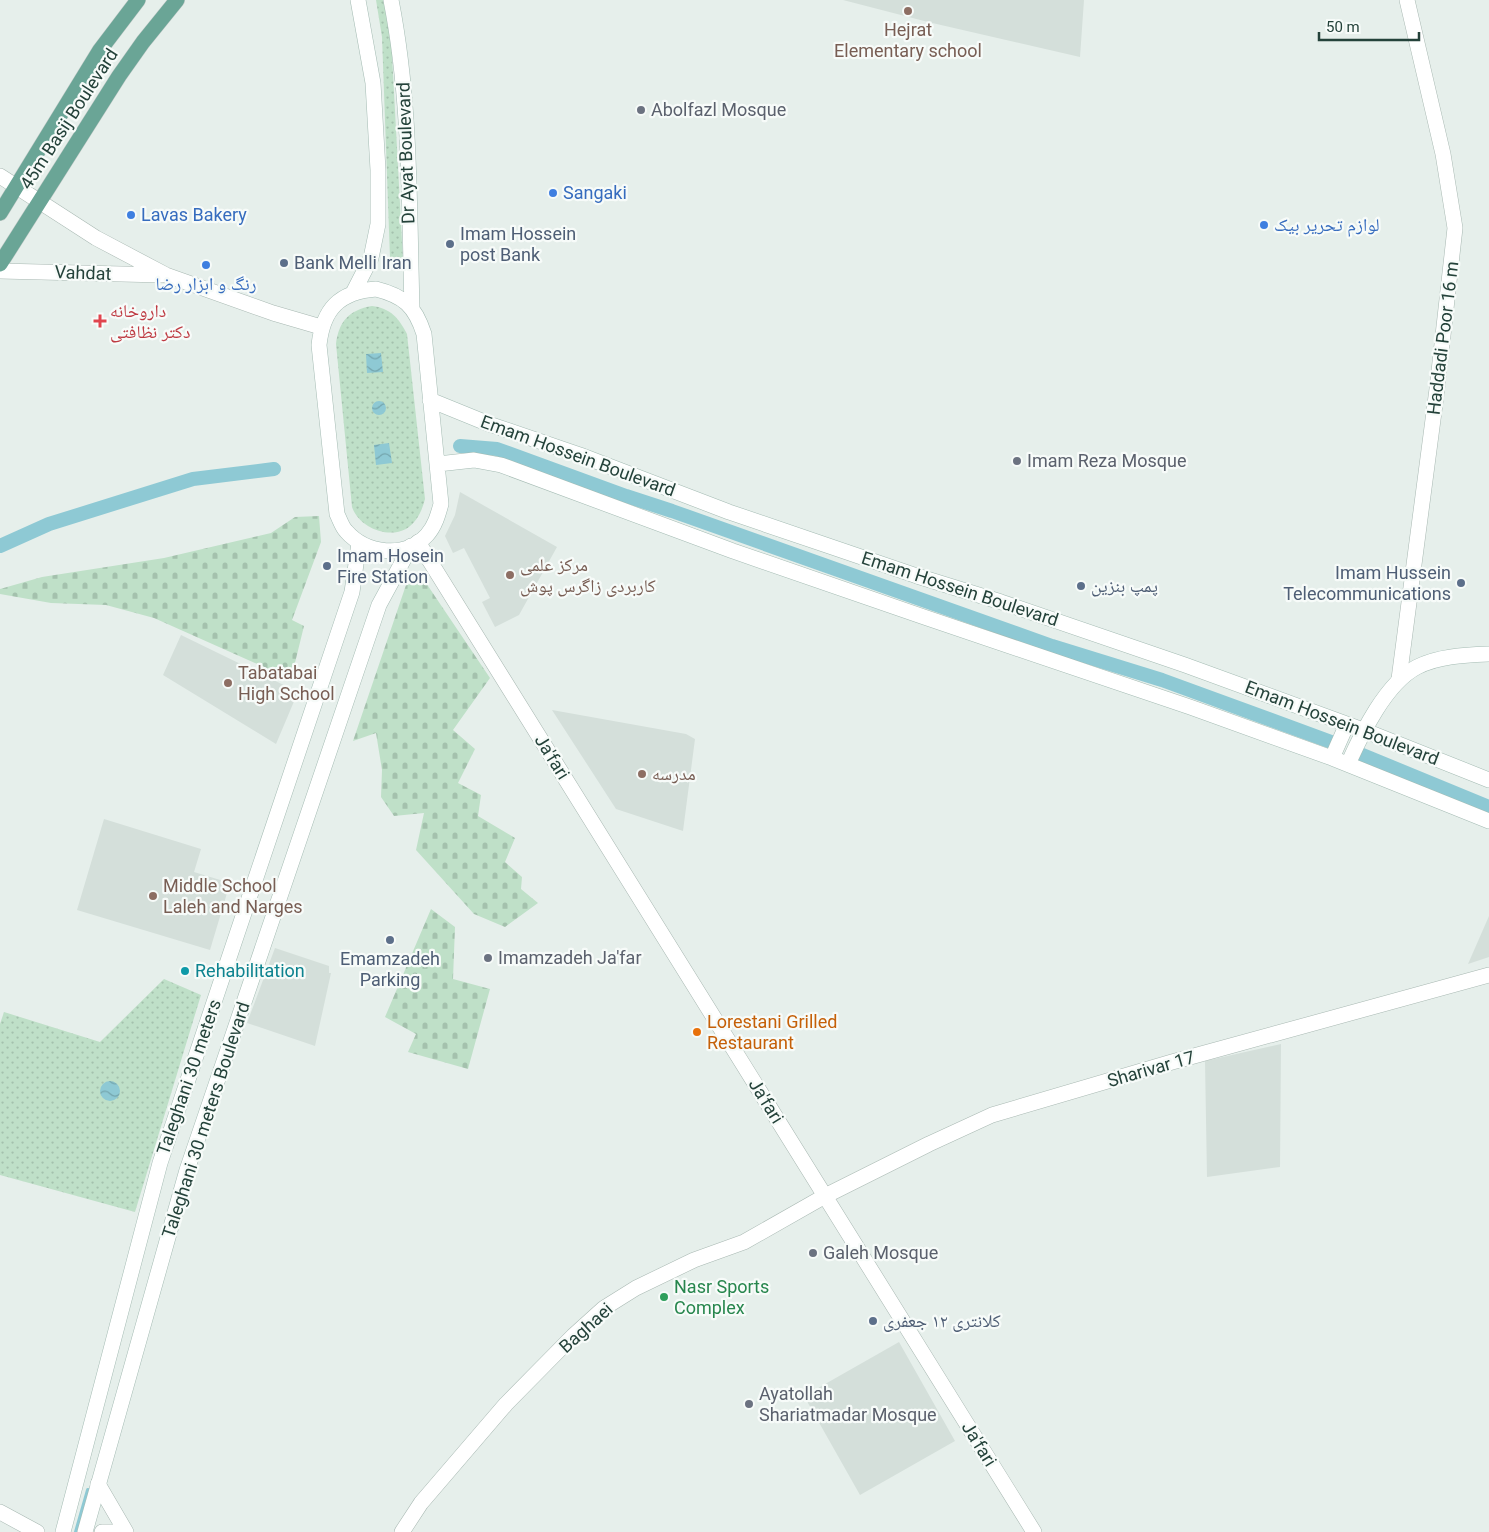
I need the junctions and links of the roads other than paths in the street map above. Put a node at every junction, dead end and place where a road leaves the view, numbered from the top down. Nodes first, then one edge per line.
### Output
1 (138, 0) edge
2 (177, 0) edge
3 (358, 0) edge
4 (391, 0) edge
5 (1407, 0) edge
6 (0, 176) edge
7 (17, 186) junction
8 (39, 201) junction
9 (0, 213) edge
10 (0, 264) edge
11 (0, 271) edge
12 (166, 275) junction
13 (353, 293) junction
14 (412, 308) junction
15 (321, 327) junction
16 (430, 400) junction
17 (438, 464) junction
18 (359, 543) junction
19 (414, 544) junction
20 (1489, 654) edge
21 (1399, 679) junction
22 (1347, 724) junction
23 (1364, 730) junction
24 (1332, 758) junction
25 (1348, 764) junction
26 (1489, 780) edge
27 (1489, 821) edge
28 (1489, 975) edge
29 (825, 1196) junction
30 (78, 1478) junction
31 (98, 1484) junction
32 (0, 1512) edge
33 (37, 1532) edge
34 (63, 1532) edge
35 (85, 1532) edge
36 (102, 1532) edge
37 (112, 1532) edge
38 (126, 1532) edge
39 (402, 1532) edge
40 (1034, 1532) edge

1 - 7 main road, 45m Basij Boulevard
2 - 8 main road, 45m Basij Boulevard
3 - 13 main road, Dr Ayat Boulevard
4 - 14 main road, Dr Ayat Boulevard
5 - 21 main road, Haddadi Poor 16 m
6 - 7 main road
7 - 8 main road, Vahdat
7 - 9 main road, 45m Basij Boulevard
8 - 10 main road, 45m Basij Boulevard
8 - 12 main road, Vahdat
11 - 12 main road, Vahdat
12 - 15 main road, Vahdat
13 - 14 main road
13 - 15 main road
14 - 16 main road, Taleghani 30 meters Boulevard
15 - 18 main road
16 - 17 main road, Taleghani 30 meters Boulevard
16 - 22 main road, Emam Hossein Boulevard
17 - 19 main road, Taleghani 30 meters Boulevard
17 - 24 main road, Emam Hossein Boulevard
18 - 19 main road
18 - 30 main road, Taleghani 30 meters
19 - 29 main road, Ja'fari
19 - 31 main road, Taleghani 30 meters Boulevard
20 - 21 main road
21 - 23 main road
22 - 23 main road, Emam Hossein Boulevard
22 - 24 main road
23 - 25 main road
23 - 26 main road, Emam Hossein Boulevard
24 - 25 main road, Emam Hossein Boulevard
25 - 27 main road, Emam Hossein Boulevard
28 - 29 main road, Sharivar 17
29 - 39 main road, Baghaei
29 - 40 main road, Ja'fari
30 - 31 main road
30 - 34 main road, Taleghani 30 meters
31 - 35 main road, Taleghani 30 meters Boulevard
31 - 38 main road
32 - 33 main road
36 - 37 main road

